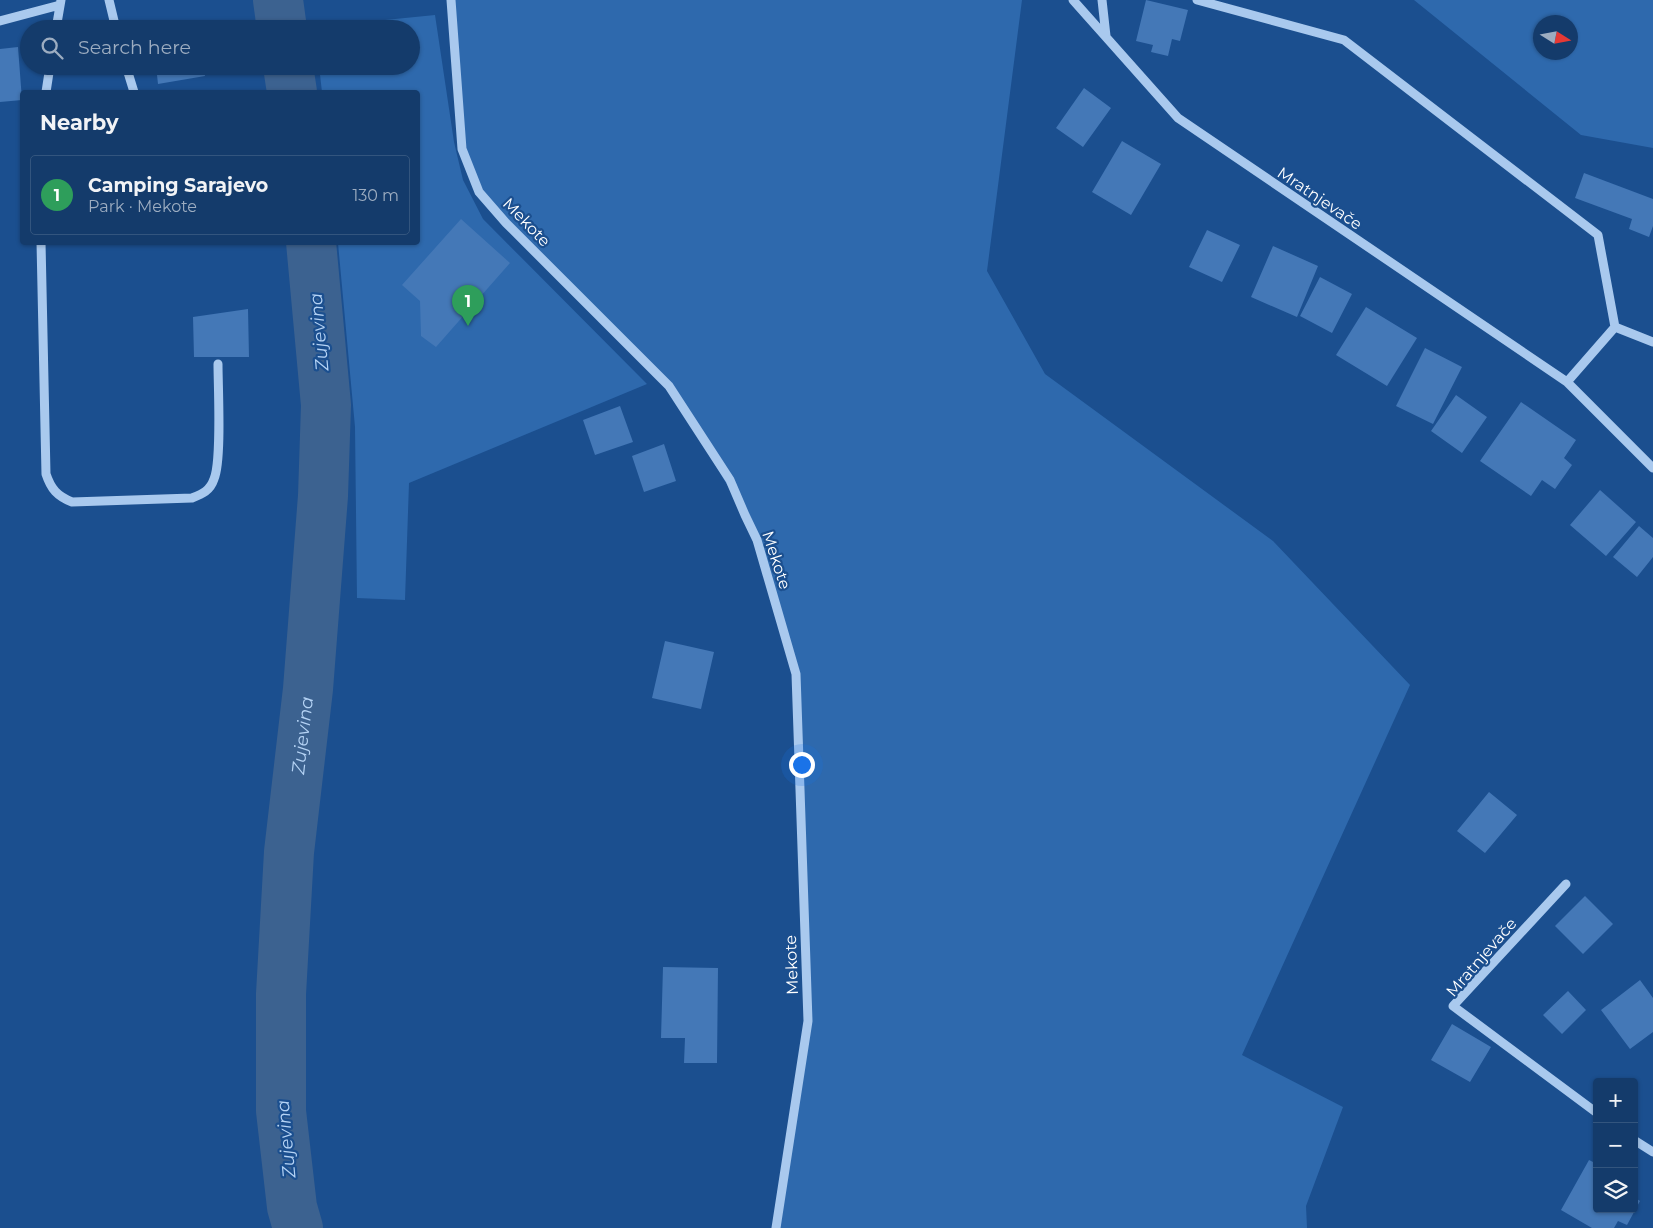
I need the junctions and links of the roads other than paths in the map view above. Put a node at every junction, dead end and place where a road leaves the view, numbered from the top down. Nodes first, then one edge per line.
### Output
1 (109, 0) edge
2 (451, 0) edge
3 (1072, 0) edge
4 (1102, 0) edge
5 (1197, 0) edge
6 (60, 2) edge
7 (57, 20) edge
8 (114, 20) edge
9 (0, 21) edge
10 (1106, 36) junction
11 (49, 75) edge
12 (129, 75) edge
13 (46, 90) edge
14 (133, 90) edge
15 (41, 245) edge
16 (1615, 327) junction
17 (1653, 342) edge
18 (218, 364) dead end
19 (1567, 382) junction
20 (1653, 468) edge
21 (1566, 884) dead end
22 (1593, 1110) edge
23 (1638, 1143) edge
24 (1653, 1152) edge
25 (776, 1228) edge

1 - 8 street
2 - 25 street, Mekote
3 - 10 street
4 - 10 street
5 - 16 street
6 - 7 street
6 - 9 street
10 - 19 street, Mratnjevače
11 - 13 street
12 - 14 street
15 - 18 street
16 - 17 street
16 - 19 street
19 - 20 street, Mratnjevače
21 - 22 street, Mratnjevače
23 - 24 street

